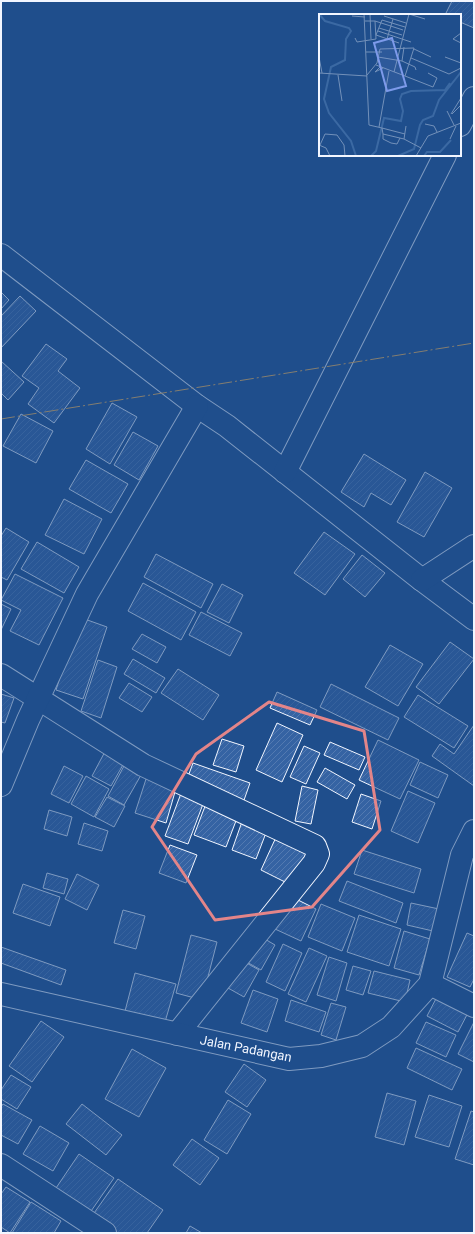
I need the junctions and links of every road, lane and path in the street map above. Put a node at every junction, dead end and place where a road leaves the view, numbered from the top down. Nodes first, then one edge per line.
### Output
1 (474, 98) edge
2 (461, 124) edge
3 (444, 156) edge
4 (1, 255) edge
5 (197, 406) junction
6 (285, 472) junction
7 (474, 546) edge
8 (422, 580) junction
9 (474, 619) edge
10 (1, 674) edge
11 (38, 698) junction
12 (1, 785) edge
13 (474, 831) edge
14 (430, 984) junction
15 (1, 994) edge
16 (474, 1006) edge
17 (176, 1034) junction
18 (1, 1165) edge
19 (105, 1233) edge

1 - 2 street
3 - 6 street
4 - 5 street
5 - 6 street
5 - 11 street
6 - 8 street
7 - 8 street
8 - 9 street
10 - 11 street
11 - 12 street
11 - 17 street
13 - 14 street, Jalan Padangan
14 - 16 street
14 - 17 street, Jalan Padangan
15 - 17 street, Jalan Padangan
18 - 19 street

